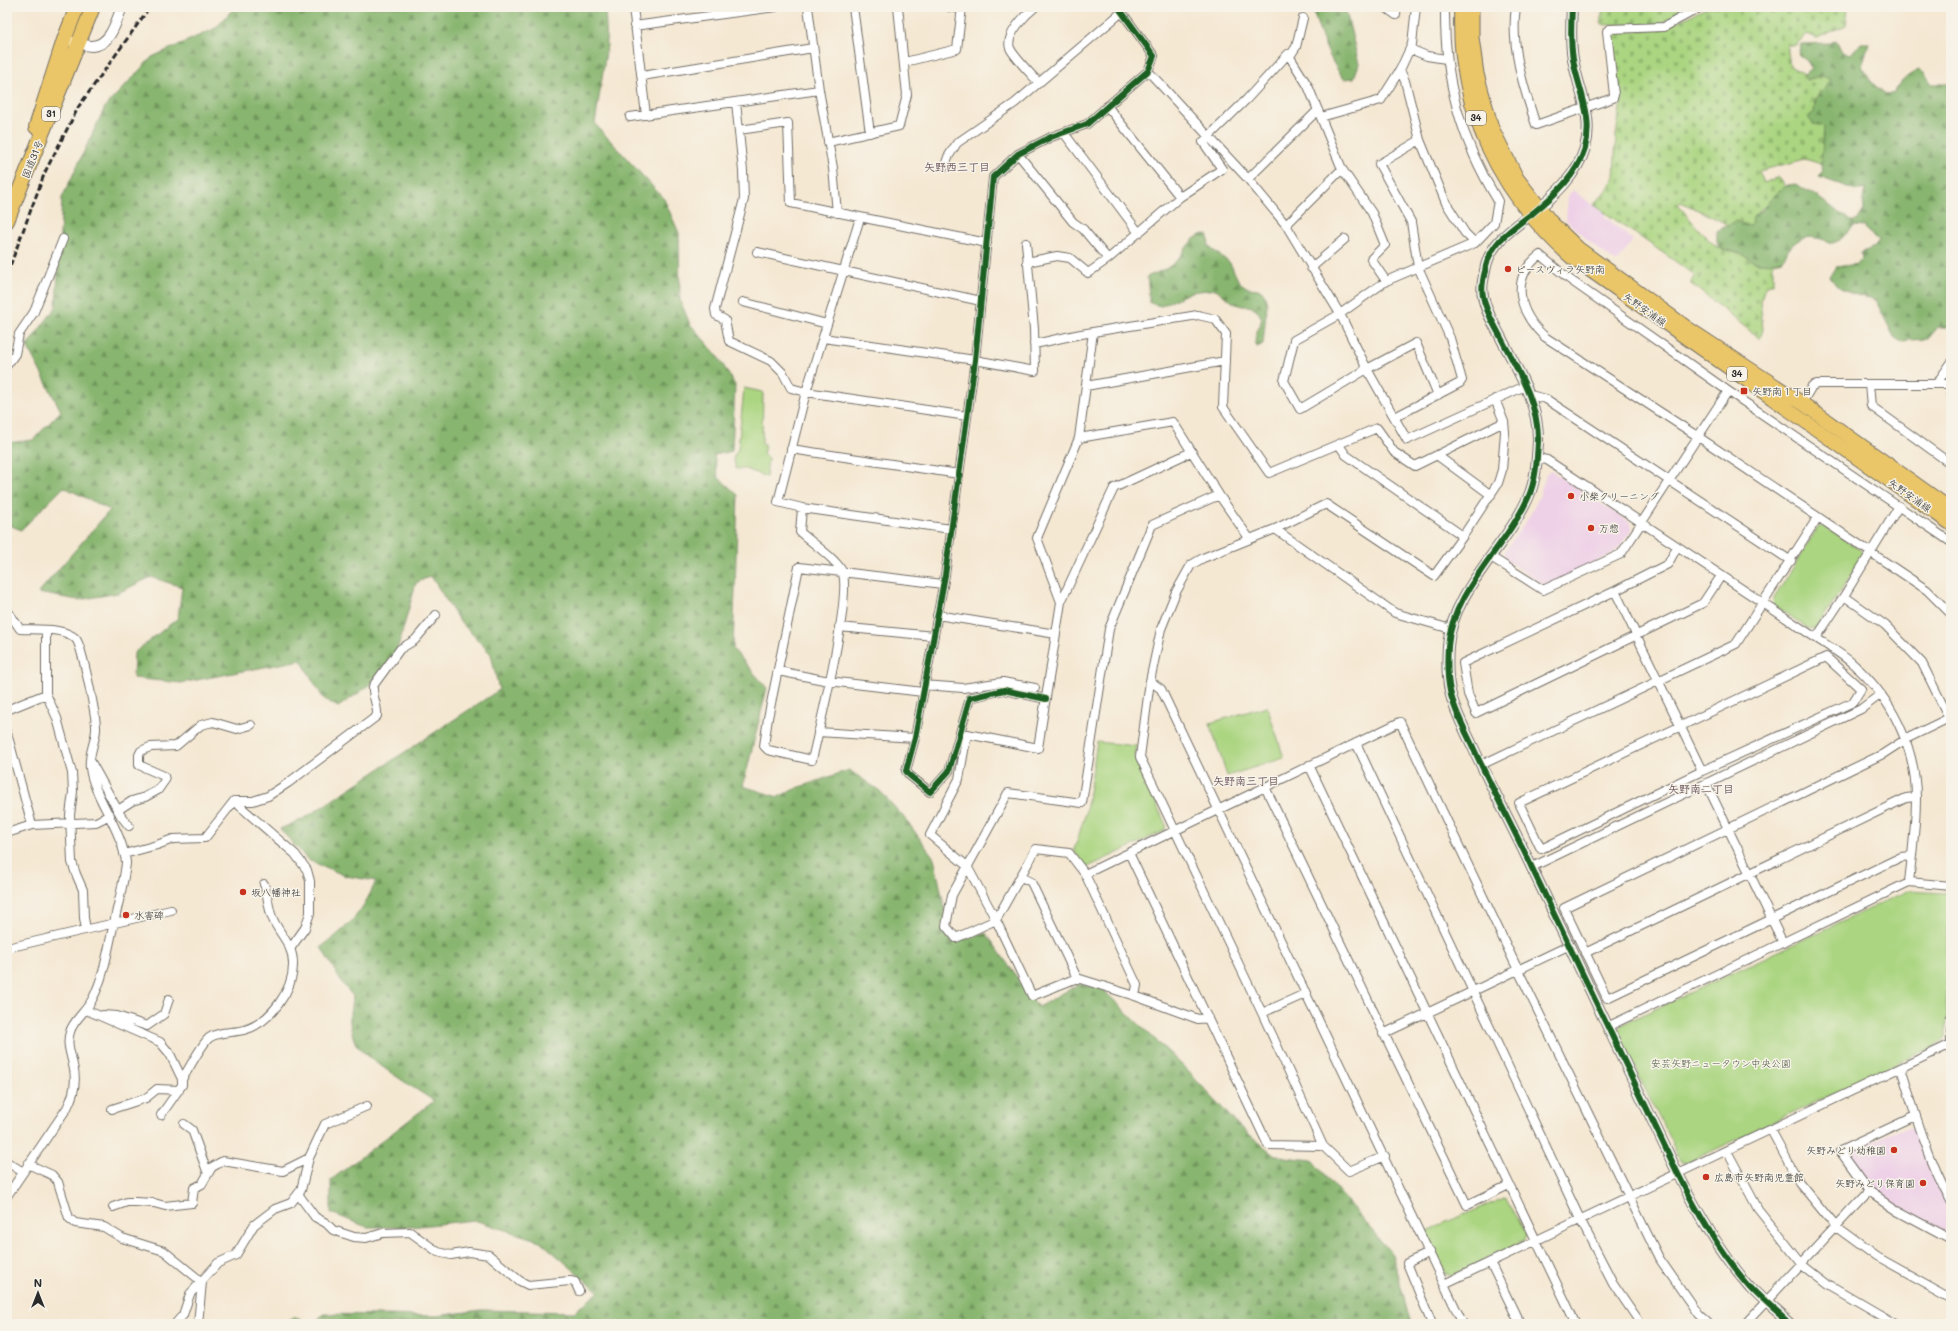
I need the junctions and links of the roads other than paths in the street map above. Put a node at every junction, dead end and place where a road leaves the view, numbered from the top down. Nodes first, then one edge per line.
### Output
1 (77, 7) edge
2 (93, 7) edge
3 (122, 7) edge
4 (633, 7) edge
5 (776, 7) edge
6 (808, 7) edge
7 (853, 7) edge
8 (898, 7) edge
9 (949, 7) edge
10 (1035, 7) edge
11 (1385, 7) edge
12 (1397, 7) edge
13 (1410, 7) edge
14 (1416, 7) edge
15 (1445, 7) edge
16 (1461, 7) edge
17 (1472, 7) edge
18 (1516, 7) edge
19 (1572, 7) edge
20 (1701, 7) edge
21 (962, 8) edge
22 (1120, 10) edge
23 (1303, 18) dead end
24 (1413, 22) junction
25 (634, 26) junction
26 (64, 40) junction
27 (78, 43) junction
28 (813, 48) junction
29 (1410, 49) junction
30 (1290, 56) junction
31 (1446, 59) junction
32 (905, 62) junction
33 (1400, 70) junction
34 (1148, 71) junction
35 (642, 76) junction
36 (1039, 83) junction
37 (818, 90) junction
38 (736, 102) junction
39 (1107, 106) junction
40 (1586, 107) junction
41 (1320, 114) junction
42 (646, 115) junction
43 (630, 117) dead end
44 (739, 130) junction
45 (870, 133) junction
46 (1064, 133) junction
47 (1208, 136) junction
48 (1420, 140) junction
49 (828, 142) junction
50 (1018, 154) junction
51 (945, 166) dead end
52 (1342, 169) junction
53 (1248, 179) junction
54 (1180, 197) junction
55 (1534, 212) junction
56 (837, 213) junction
57 (860, 218) junction
58 (7, 219) edge
59 (1286, 224) junction
60 (1139, 233) junction
61 (63, 239) dead end
62 (1345, 239) dead end
63 (987, 243) junction
64 (1026, 243) dead end
65 (1475, 243) junction
66 (757, 252) dead end
67 (1108, 259) junction
68 (1027, 262) junction
69 (1418, 267) junction
70 (1311, 268) junction
71 (843, 272) junction
72 (1386, 281) junction
73 (981, 301) junction
74 (743, 302) dead end
75 (1340, 314) junction
76 (827, 324) junction
77 (1093, 332) junction
78 (823, 338) junction
79 (1034, 344) junction
80 (975, 360) junction
81 (1225, 361) junction
82 (1951, 363) edge
83 (7, 365) edge
84 (1367, 369) junction
85 (1937, 383) junction
86 (1869, 384) junction
87 (1951, 384) edge
88 (1086, 386) junction
89 (1527, 390) junction
90 (1728, 391) junction
91 (806, 392) junction
92 (1951, 393) edge
93 (1438, 395) junction
94 (1496, 399) junction
95 (1802, 404) junction
96 (968, 416) junction
97 (1395, 417) junction
98 (1504, 422) junction
99 (1697, 436) junction
100 (1079, 438) junction
101 (1339, 445) junction
102 (791, 448) junction
103 (1191, 452) junction
104 (1438, 456) junction
105 (1537, 458) junction
106 (1951, 464) edge
107 (959, 474) junction
108 (1668, 480) junction
109 (1219, 495) junction
110 (1491, 495) junction
111 (1899, 506) junction
112 (802, 508) junction
113 (1951, 509) edge
114 (1818, 517) junction
115 (1641, 522) junction
116 (1951, 524) edge
117 (951, 529) junction
118 (1275, 529) junction
119 (1463, 536) junction
120 (1249, 538) junction
121 (1951, 542) edge
122 (1677, 547) junction
123 (1871, 552) junction
124 (1491, 557) junction
125 (1791, 561) junction
126 (842, 572) junction
127 (1721, 576) junction
128 (943, 584) junction
129 (1615, 591) junction
130 (1844, 596) junction
131 (1061, 602) junction
132 (1763, 603) junction
133 (7, 610) edge
134 (1951, 614) edge
135 (436, 615) dead end
136 (937, 615) junction
137 (839, 627) junction
138 (1450, 629) junction
139 (46, 630) junction
140 (1056, 634) junction
141 (1636, 635) junction
142 (934, 636) junction
143 (1816, 638) junction
144 (778, 671) junction
145 (829, 681) junction
146 (1150, 681) junction
147 (1658, 681) junction
148 (924, 688) junction
149 (1035, 688) dead end
150 (46, 694) junction
151 (1880, 694) junction
152 (1046, 699) junction
153 (7, 710) edge
154 (1950, 719) edge
155 (251, 725) dead end
156 (1680, 726) junction
157 (818, 732) junction
158 (7, 733) edge
159 (915, 738) junction
160 (1906, 739) junction
161 (1356, 743) junction
162 (90, 759) junction
163 (1309, 765) junction
164 (1481, 765) junction
165 (1702, 771) junction
166 (1706, 783) junction
167 (1265, 787) junction
168 (1916, 797) junction
169 (234, 801) junction
170 (1220, 809) junction
171 (118, 810) junction
172 (110, 815) junction
173 (70, 822) junction
174 (32, 825) junction
175 (128, 826) dead end
176 (1727, 828) junction
177 (1173, 830) junction
178 (7, 833) edge
179 (1129, 853) junction
180 (124, 854) junction
181 (1912, 856) junction
182 (967, 866) junction
183 (1532, 867) junction
184 (1749, 873) junction
185 (1085, 874) junction
186 (1021, 877) junction
187 (1909, 882) junction
188 (264, 884) dead end
189 (1951, 886) edge
190 (171, 910) dead end
191 (1771, 919) junction
192 (996, 920) junction
193 (114, 922) junction
194 (86, 929) junction
195 (1783, 943) junction
196 (1568, 946) junction
197 (7, 948) edge
198 (290, 949) junction
199 (1586, 953) junction
200 (1518, 970) junction
201 (1077, 978) junction
202 (1472, 991) junction
203 (1307, 992) junction
204 (1135, 996) junction
205 (169, 999) dead end
206 (86, 1010) junction
207 (1426, 1012) junction
208 (1262, 1013) junction
209 (96, 1015) junction
210 (1951, 1017) edge
211 (1208, 1018) junction
212 (1607, 1027) junction
213 (1383, 1034) junction
214 (1951, 1046) edge
215 (1901, 1068) junction
216 (182, 1079) junction
217 (179, 1090) junction
218 (367, 1106) dead end
219 (112, 1109) dead end
220 (161, 1115) dead end
221 (1916, 1116) junction
222 (184, 1124) dead end
223 (1771, 1130) junction
224 (1323, 1146) junction
225 (1727, 1151) junction
226 (1385, 1156) junction
227 (308, 1158) junction
228 (7, 1162) edge
229 (28, 1164) junction
230 (23, 1172) junction
231 (208, 1174) junction
232 (1678, 1174) junction
233 (1509, 1185) junction
234 (1870, 1191) junction
235 (298, 1194) junction
236 (7, 1196) edge
237 (1629, 1196) junction
238 (1951, 1201) edge
239 (113, 1207) dead end
240 (1580, 1219) junction
241 (1836, 1227) junction
242 (1951, 1239) edge
243 (1535, 1241) junction
244 (1430, 1252) junction
245 (1490, 1262) junction
246 (1802, 1264) junction
247 (202, 1282) junction
248 (1444, 1284) junction
249 (579, 1291) dead end
250 (1951, 1298) edge
251 (1766, 1302) junction
252 (175, 1324) edge
253 (198, 1324) edge
254 (1432, 1324) edge
255 (1464, 1324) edge
256 (1520, 1324) edge
257 (1576, 1324) edge
258 (1641, 1324) edge
259 (1709, 1324) edge
260 (1745, 1324) edge
261 (1790, 1324) edge
262 (1896, 1324) edge

1 - 26 highway, 国道31号 / 31
2 - 27 highway, 国道31号 / 31
3 - 27 street
4 - 25 street
5 - 25 street
6 - 28 street
7 - 45 street
8 - 32 street
9 - 21 street
10 - 36 street
11 - 12 street
13 - 24 street
14 - 24 street
15 - 31 street
16 - 55 main road, 矢野安浦線 / 34
17 - 55 main road, 矢野安浦線 / 34
18 - 40 street
19 - 40 street
20 - 40 street
21 - 32 street
22 - 34 street
22 - 36 street
23 - 30 street
24 - 29 street
25 - 35 street
26 - 27 street
26 - 58 highway, 国道31号 / 31
27 - 58 highway, 国道31号 / 31
28 - 35 street
28 - 37 street
29 - 31 street
29 - 33 street
30 - 41 street
30 - 47 street
31 - 65 street
32 - 45 street
33 - 41 street
33 - 48 street
34 - 39 street
34 - 47 street
35 - 42 street
36 - 51 street
37 - 38 street
37 - 49 street
38 - 42 street
38 - 44 street
39 - 46 street
39 - 54 street
40 - 55 street
41 - 52 street
41 - 53 street
42 - 43 street
44 - 56 street
44 - 91 street
45 - 49 street
46 - 50 street
46 - 60 street
47 - 53 street
47 - 54 street
48 - 65 street
48 - 69 street
49 - 56 street
50 - 63 street
50 - 67 street
52 - 59 street
52 - 72 street
53 - 59 street
54 - 60 street
55 - 89 street
55 - 95 main road, 矢野安浦線 / 34
55 - 116 main road, 矢野安浦線 / 34
56 - 57 street
57 - 63 street
57 - 71 street
59 - 70 street
60 - 67 street
61 - 83 street
62 - 70 street
63 - 73 street
64 - 68 street
65 - 69 street
66 - 71 street
67 - 68 street
68 - 79 street
69 - 72 street
69 - 93 street
70 - 75 street
71 - 73 street
71 - 76 street
72 - 75 street
73 - 80 street
74 - 76 street
75 - 84 street
75 - 84 street
76 - 78 street
77 - 79 street
77 - 81 street
77 - 88 street
78 - 80 street
78 - 91 street
79 - 80 street
80 - 96 street
81 - 88 street
81 - 101 street
82 - 85 street
84 - 93 street
84 - 97 street
85 - 86 street
85 - 87 street
86 - 95 street
86 - 106 street
87 - 92 street
88 - 100 street
89 - 94 street
89 - 105 street
89 - 108 street
90 - 99 street
90 - 99 street
90 - 111 street
91 - 96 street
91 - 102 street
93 - 97 street
94 - 97 street
94 - 98 street
95 - 113 main road, 矢野安浦線 / 34
96 - 107 street
98 - 104 street
98 - 110 street
99 - 108 street
99 - 114 street
100 - 103 street
100 - 131 street
101 - 104 street
101 - 119 street
102 - 107 street
102 - 112 street
103 - 109 street
103 - 131 street
104 - 110 street
105 - 115 street
105 - 124 street
107 - 117 street
108 - 115 street
108 - 125 street
109 - 120 street
109 - 182 street
110 - 119 street
111 - 121 street
111 - 123 street
112 - 117 street
112 - 126 street
114 - 123 street
114 - 125 street
115 - 122 street
115 - 124 street
117 - 128 street
118 - 119 street
118 - 120 street
118 - 138 street
120 - 146 street
122 - 127 street
122 - 129 street
123 - 130 street
123 - 134 street
124 - 138 street
125 - 132 street
126 - 128 street
126 - 137 street
126 - 144 street
127 - 132 street
127 - 141 street
128 - 136 street
129 - 141 street
129 - 141 street
130 - 143 street
130 - 154 street
131 - 140 street
132 - 143 street
132 - 147 street
133 - 139 street
135 - 169 street
136 - 140 street
136 - 142 street
137 - 142 street
137 - 145 street
138 - 164 street
139 - 150 street
139 - 162 street
140 - 152 street
141 - 147 street
142 - 148 street
143 - 151 street
144 - 145 street
144 - 157 street
145 - 148 street
145 - 157 street
146 - 170 street
146 - 177 street
147 - 156 street
147 - 164 street
148 - 149 street
148 - 159 street
150 - 153 street
150 - 173 street
151 - 160 street
151 - 166 street
152 - 159 street
152 - 182 street
154 - 160 street
155 - 171 street
156 - 165 street
156 - 165 street
156 - 165 street
157 - 159 street
158 - 174 street
160 - 168 street
160 - 176 street
161 - 163 street
161 - 200 street
161 - 202 street
162 - 171 street
162 - 172 street
163 - 167 street
163 - 207 street
164 - 183 street
166 - 176 street
166 - 183 street
167 - 170 street
167 - 213 street
168 - 181 street
168 - 184 street
169 - 180 street
169 - 198 street
170 - 177 street
170 - 203 street
171 - 175 street
172 - 173 street
172 - 180 street
173 - 174 street
173 - 194 street
174 - 178 street
176 - 184 street
176 - 199 street
177 - 179 street
177 - 208 street
179 - 185 street
179 - 211 street
180 - 193 street
181 - 187 street
181 - 191 street
182 - 192 street
182 - 192 street
183 - 196 street
184 - 191 street
184 - 199 street
185 - 186 street
185 - 204 street
186 - 192 street
186 - 201 street
187 - 189 street
187 - 195 street
188 - 198 street
190 - 193 street
191 - 195 street
191 - 199 street
192 - 201 street
193 - 194 street
193 - 206 street
194 - 197 street
195 - 212 street
196 - 200 street
196 - 212 street
198 - 216 street
200 - 202 street
200 - 237 street
201 - 204 street
202 - 207 street
202 - 240 street
203 - 208 street
203 - 226 street
204 - 211 street
205 - 209 street
206 - 209 street
206 - 229 street
207 - 213 street
207 - 233 street
208 - 224 street
209 - 216 street
210 - 214 street
211 - 224 street
212 - 232 street
213 - 233 street
214 - 215 street
215 - 221 street
215 - 223 street
216 - 217 street
217 - 219 street
217 - 220 street
218 - 227 street
221 - 234 street
221 - 238 street
222 - 231 street
223 - 225 street
223 - 241 street
224 - 226 street
225 - 232 street
225 - 246 street
226 - 244 street
227 - 231 street
227 - 235 street
228 - 230 street
229 - 230 street
229 - 247 street
230 - 236 street
231 - 239 street
232 - 237 street
232 - 251 street
233 - 243 street
234 - 241 street
234 - 242 street
235 - 247 street
235 - 249 street
237 - 240 street
237 - 259 street
240 - 243 street
240 - 258 street
241 - 246 street
241 - 250 street
243 - 245 street
243 - 257 street
244 - 248 street
244 - 254 street
245 - 248 street
245 - 256 street
246 - 251 street
246 - 262 street
247 - 252 street
247 - 253 street
248 - 255 street
251 - 260 street
251 - 261 street

